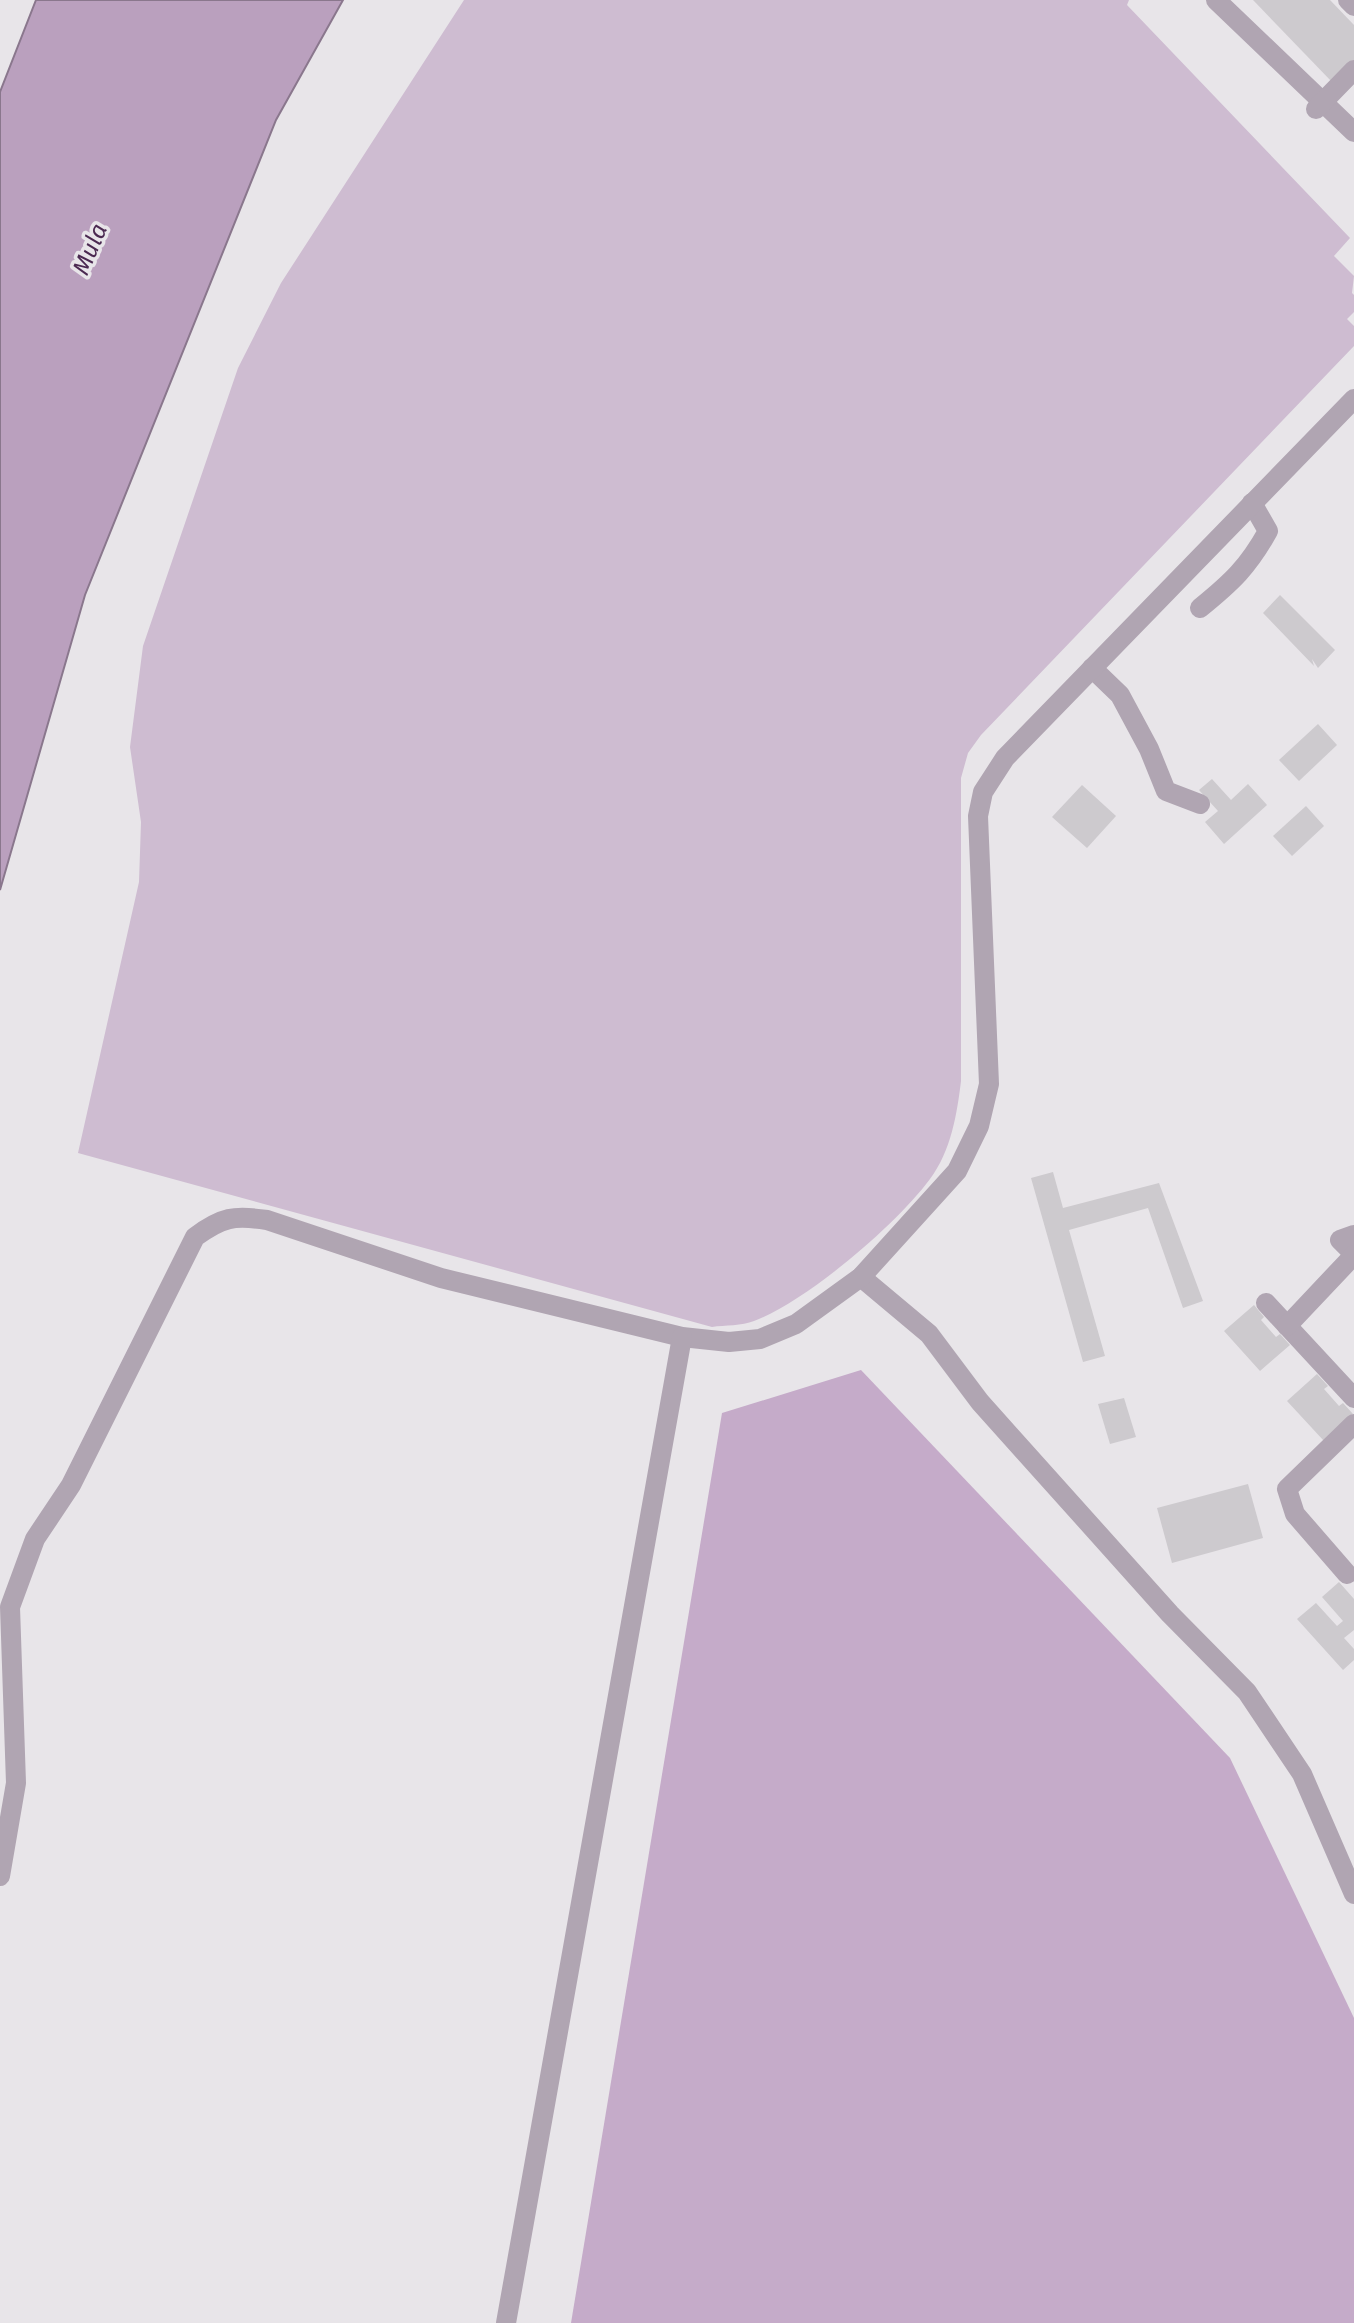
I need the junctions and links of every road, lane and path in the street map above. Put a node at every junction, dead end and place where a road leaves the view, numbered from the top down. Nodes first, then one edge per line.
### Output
1 (1216, 0) edge
2 (1348, 0) edge
3 (1354, 6) edge
4 (1354, 70) edge
5 (1320, 105) junction
6 (1354, 132) edge
7 (1354, 399) edge
8 (1252, 503) junction
9 (1200, 608) dead end
10 (1092, 668) junction
11 (1200, 804) dead end
12 (1354, 1235) edge
13 (1354, 1254) edge
14 (861, 1277) junction
15 (1266, 1303) dead end
16 (1287, 1326) junction
17 (682, 1337) junction
18 (1352, 1393) edge
19 (1354, 1424) edge
20 (1347, 1574) dead end
21 (0, 1876) edge
22 (1354, 1894) edge
23 (506, 2323) edge

1 - 5 lane
2 - 3 lane
4 - 5 lane
5 - 6 lane
7 - 8 lane
8 - 9 lane
8 - 10 lane
10 - 11 lane
10 - 14 lane
12 - 13 lane
13 - 16 lane
14 - 17 lane
14 - 22 lane
15 - 16 lane
16 - 18 lane
17 - 21 lane
17 - 23 lane
19 - 20 lane

